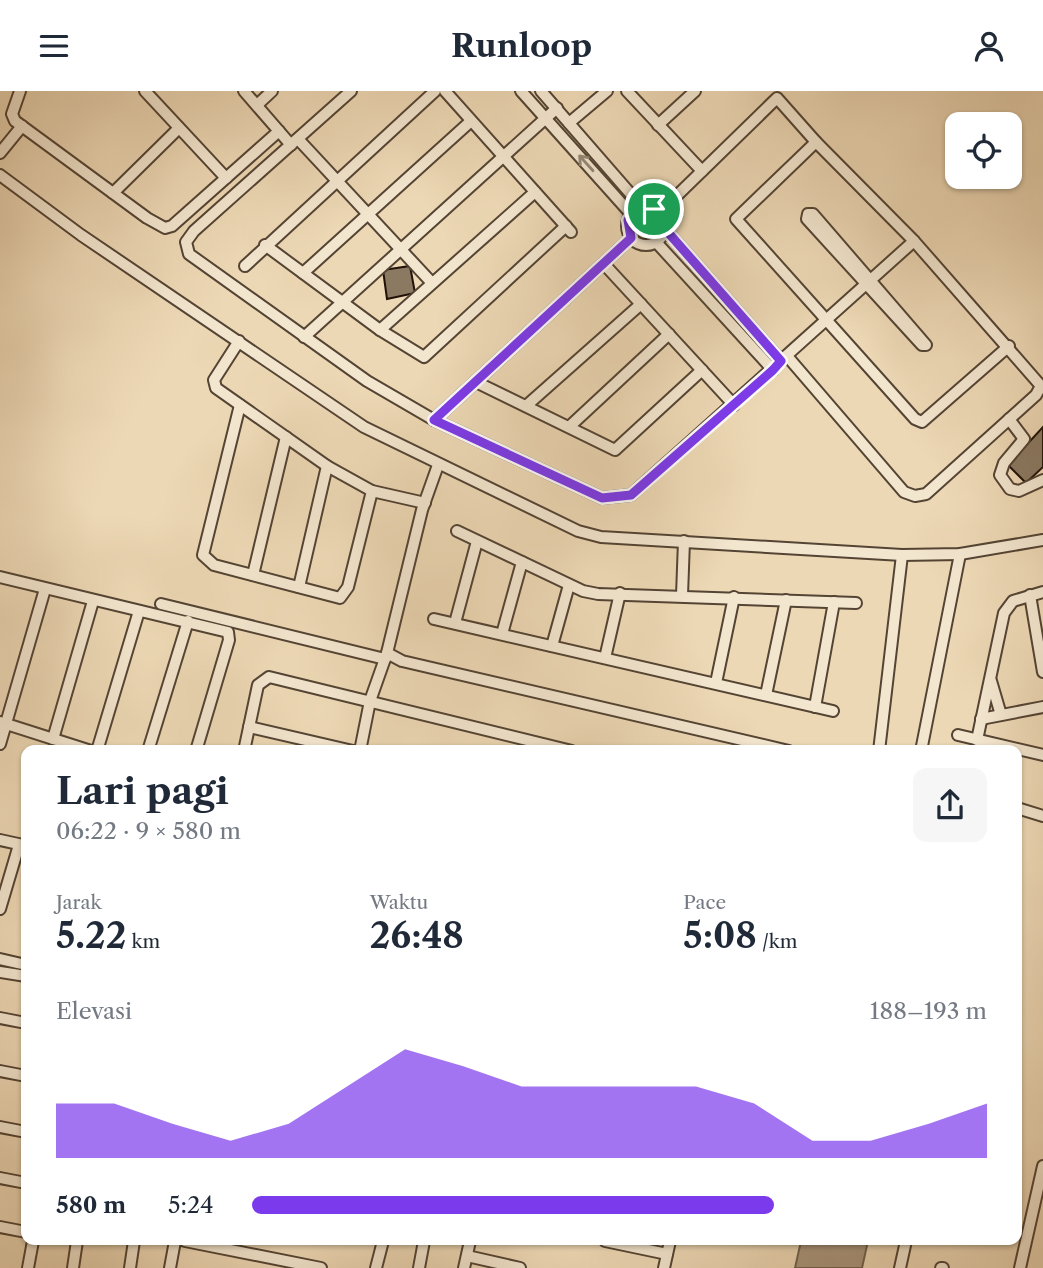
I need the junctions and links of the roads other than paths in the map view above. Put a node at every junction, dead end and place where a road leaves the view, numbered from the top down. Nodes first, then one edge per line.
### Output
1 (20, 91) edge
2 (145, 91) edge
3 (244, 91) edge
4 (272, 91) edge
5 (351, 91) edge
6 (435, 91) edge
7 (445, 91) edge
8 (521, 91) edge
9 (541, 91) edge
10 (607, 91) edge
11 (627, 91) edge
12 (695, 91) edge
13 (773, 95) edge
14 (257, 105) junction
15 (556, 108) junction
16 (545, 118) junction
17 (471, 121) junction
18 (569, 123) junction
19 (659, 125) junction
20 (22, 126) junction
21 (179, 128) junction
22 (279, 131) junction
23 (295, 142) junction
24 (817, 142) junction
25 (0, 153) edge
26 (504, 158) junction
27 (702, 171) junction
28 (0, 175) edge
29 (226, 178) junction
30 (337, 180) junction
31 (535, 192) junction
32 (113, 193) junction
33 (642, 207) junction
34 (660, 212) junction
35 (368, 214) junction
36 (631, 214) junction
37 (665, 229) junction
38 (631, 238) junction
39 (914, 241) junction
40 (656, 242) junction
41 (265, 245) junction
42 (401, 250) junction
43 (604, 264) junction
44 (244, 266) dead end
45 (303, 273) junction
46 (868, 282) junction
47 (432, 283) junction
48 (342, 302) junction
49 (640, 304) junction
50 (827, 319) junction
51 (380, 330) junction
52 (669, 334) junction
53 (304, 337) junction
54 (239, 341) junction
55 (1009, 346) junction
56 (780, 362) junction
57 (702, 370) junction
58 (476, 382) junction
59 (240, 405) junction
60 (734, 405) junction
61 (526, 406) junction
62 (1009, 419) junction
63 (434, 420) junction
64 (569, 427) junction
65 (286, 436) junction
66 (438, 465) junction
67 (327, 466) junction
68 (1043, 480) edge
69 (372, 491) junction
70 (425, 503) junction
71 (457, 531) dead end
72 (477, 541) junction
73 (684, 541) junction
74 (1043, 541) edge
75 (960, 554) junction
76 (902, 555) junction
77 (522, 562) junction
78 (253, 575) junction
79 (0, 577) edge
80 (569, 585) junction
81 (299, 587) junction
82 (45, 589) junction
83 (1043, 592) edge
84 (620, 593) junction
85 (682, 595) junction
86 (1030, 595) junction
87 (734, 597) junction
88 (786, 600) junction
89 (93, 601) junction
90 (834, 602) junction
91 (856, 603) dead end
92 (161, 604) dead end
93 (139, 611) junction
94 (434, 619) dead end
95 (188, 621) junction
96 (455, 624) junction
97 (502, 634) junction
98 (552, 646) junction
99 (386, 656) junction
100 (605, 658) junction
101 (1043, 672) edge
102 (990, 677) junction
103 (716, 683) junction
104 (766, 695) junction
105 (370, 701) junction
106 (815, 707) junction
107 (1043, 707) edge
108 (834, 711) dead end
109 (1001, 715) junction
110 (981, 719) junction
111 (4, 723) edge
112 (249, 727) junction
113 (958, 735) dead end
114 (520, 738) junction
115 (53, 739) junction
116 (977, 740) junction
117 (0, 744) edge
118 (73, 745) edge
119 (92, 745) edge
120 (150, 745) edge
121 (198, 745) edge
122 (245, 745) edge
123 (327, 745) edge
124 (361, 745) edge
125 (518, 745) edge
126 (548, 745) edge
127 (763, 745) edge
128 (880, 745) edge
129 (922, 745) edge
130 (999, 745) edge
131 (1022, 750) edge
132 (1043, 755) edge
133 (1022, 810) edge
134 (1043, 816) edge
135 (0, 840) edge
136 (21, 845) edge
137 (21, 851) edge
138 (0, 909) edge
139 (0, 959) edge
140 (21, 964) edge
141 (0, 972) edge
142 (21, 975) edge
143 (0, 1018) edge
144 (21, 1022) edge
145 (0, 1071) edge
146 (21, 1075) edge
147 (0, 1127) edge
148 (21, 1131) edge
149 (1042, 1171) edge
150 (0, 1178) edge
151 (21, 1182) edge
152 (0, 1227) edge
153 (21, 1231) edge
154 (32, 1245) edge
155 (72, 1245) edge
156 (133, 1245) edge
157 (175, 1245) edge
158 (205, 1245) edge
159 (382, 1245) edge
160 (423, 1245) edge
161 (469, 1245) edge
162 (623, 1245) edge
163 (669, 1245) edge
164 (905, 1245) edge
165 (667, 1254) junction
166 (467, 1256) junction
167 (27, 1268) edge
168 (73, 1268) edge
169 (130, 1268) edge
170 (172, 1268) edge
171 (321, 1268) edge
172 (376, 1268) edge
173 (419, 1268) edge
174 (464, 1268) edge
175 (520, 1268) edge
176 (664, 1268) edge
177 (900, 1268) edge
178 (1020, 1268) edge

1 - 20 street
2 - 21 street
3 - 14 street
4 - 14 street
5 - 23 street
6 - 30 street
7 - 17 street
8 - 16 street
9 - 15 street
10 - 18 street
11 - 19 street
12 - 19 street
13 - 24 street
13 - 27 street
14 - 22 street
15 - 16 street
15 - 18 street
16 - 26 street
36 -> 16 street
17 - 26 street
17 - 35 street
18 - 33 street
19 - 27 street
20 - 25 street
20 - 32 street
21 - 29 street
21 - 32 street
22 - 23 street
22 - 29 street
23 - 30 street
23 - 53 street
24 - 39 street
24 - 50 street
26 - 31 street
26 - 42 street
27 - 34 street
28 - 54 street
29 - 32 street
30 - 35 street
30 - 41 street
31 - 47 street
31 - 51 street
33 - 34 street
33 - 36 street
34 - 37 street
35 - 42 street
35 - 45 street
36 - 38 street
37 - 40 street
37 - 56 street
38 - 40 street
38 - 43 street
39 - 46 street
39 - 55 street
40 - 56 street
41 - 44 street
41 - 45 street
42 - 47 street
42 - 48 street
43 - 49 street
43 - 58 street
45 - 48 street
46 - 46 street
46 - 46 street
46 - 50 street
47 - 51 street
48 - 51 street
48 - 53 street
49 - 52 street
49 - 61 street
50 - 55 street
50 - 56 street
52 - 57 street
52 - 64 street
53 - 63 street
54 - 59 street
54 - 66 street
55 - 62 street
56 - 60 street
56 - 62 street
57 - 60 street
57 - 64 street
58 - 61 street
58 - 63 street
59 - 65 street
59 - 78 street
60 - 63 street
61 - 64 street
62 - 68 street
65 - 67 street
65 - 78 street
66 - 70 street
66 - 73 street
67 - 69 street
67 - 81 street
69 - 70 street
69 - 81 street
70 - 99 street
71 - 72 street
72 - 77 street
72 - 96 street
73 - 76 street
73 - 85 street
74 - 75 street
75 - 76 street
75 - 129 street
76 - 128 street
77 - 80 street
77 - 97 street
78 - 81 street
79 - 82 street
80 - 84 street
80 - 98 street
82 - 89 street
82 - 111 street
83 - 86 street
84 - 85 street
84 - 100 street
85 - 87 street
86 - 101 street
86 - 102 street
87 - 88 street
87 - 103 street
88 - 90 street
88 - 104 street
89 - 93 street
89 - 115 street
90 - 91 street
90 - 106 street
92 - 99 street
93 - 95 street
93 - 119 street
94 - 96 street
95 - 120 street
95 - 121 street
96 - 97 street
97 - 98 street
98 - 100 street
99 - 105 street
99 - 127 street
100 - 103 street
102 - 109 street
102 - 110 street
103 - 104 street
104 - 106 street
105 - 112 street
105 - 114 street
105 - 124 street
106 - 108 street
107 - 109 street
109 - 110 street
110 - 116 street
111 - 115 street
111 - 117 street
112 - 122 street
112 - 123 street
113 - 116 street
114 - 125 street
114 - 126 street
115 - 118 street
116 - 130 street
131 - 132 street
133 - 134 street
135 - 136 street
137 - 138 street
139 - 140 street
141 - 142 street
143 - 144 street
145 - 146 street
147 - 148 street
149 - 178 street
150 - 151 street
152 - 153 street
154 - 167 street
155 - 168 street
156 - 169 street
157 - 170 street
158 - 171 street
159 - 172 street
160 - 173 street
161 - 166 street
162 - 165 street
163 - 165 street
164 - 177 street
165 - 176 street
166 - 174 street
166 - 175 street

